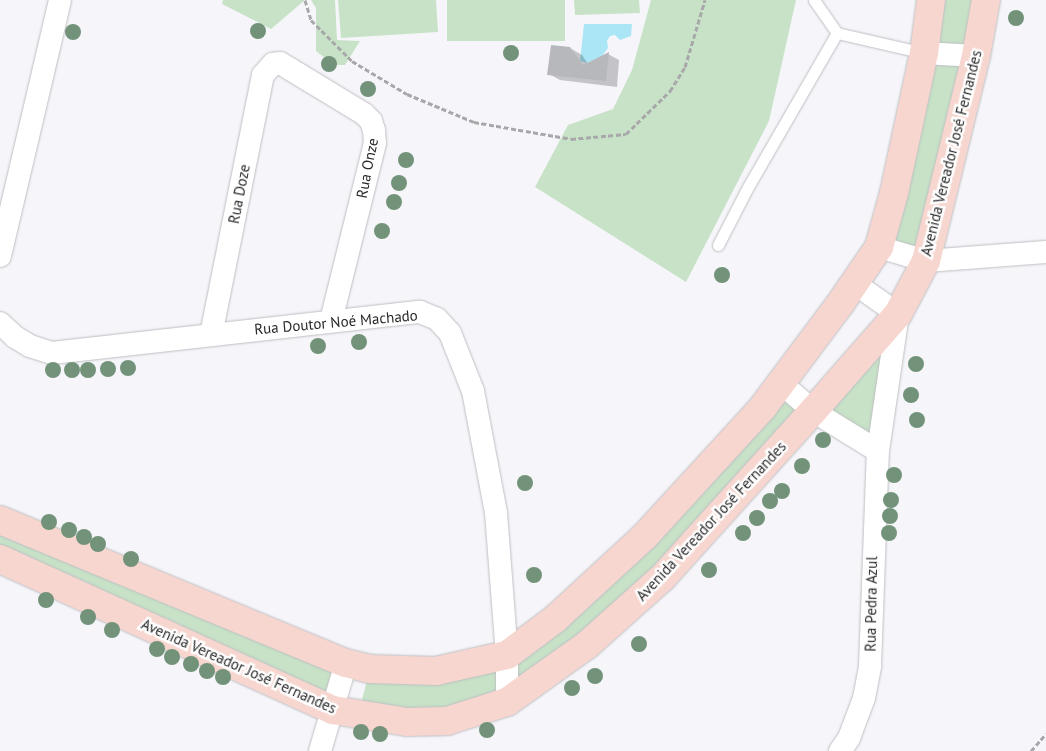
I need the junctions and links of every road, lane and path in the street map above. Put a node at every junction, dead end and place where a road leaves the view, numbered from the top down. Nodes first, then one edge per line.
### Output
1 (60, 0) edge
2 (305, 0) edge
3 (705, 0) edge
4 (814, 0) edge
5 (931, 0) edge
6 (986, 0) edge
7 (837, 33) junction
8 (924, 54) junction
9 (976, 56) junction
10 (280, 63) joint
11 (718, 244) dead end
12 (879, 247) junction
13 (1046, 252) edge
14 (0, 256) edge
15 (926, 261) junction
16 (854, 283) junction
17 (898, 314) junction
18 (330, 321) junction
19 (0, 323) edge
20 (211, 335) junction
21 (781, 383) junction
22 (814, 411) junction
23 (878, 451) junction
24 (0, 520) edge
25 (0, 559) edge
26 (507, 655) junction
27 (346, 663) junction
28 (507, 702) junction
29 (333, 710) junction
30 (1046, 734) edge
31 (320, 751) edge
32 (840, 751) edge
33 (1030, 751) edge

1 - 14 street
2 - 3 path
4 - 7 lane
5 - 8 street
6 - 9 street, Avenida Vereador José Fernandes
7 - 8 lane
7 - 11 lane
8 - 9 street
8 - 12 street
9 - 15 street, Avenida Vereador José Fernandes
10 - 18 street, Rua Onze
10 - 20 street, Rua Doze
12 - 15 street
12 - 16 street
13 - 15 street
15 - 17 street, Avenida Vereador José Fernandes
16 - 17 street
16 - 21 street
17 - 22 street, Avenida Vereador José Fernandes
17 - 23 street, Rua Pedra Azul
18 - 20 street, Rua Doutor Noé Machado
18 - 26 street, Rua Doutor Noé Machado
19 - 20 street, Rua Doutor Noé Machado
21 - 22 street
21 - 26 street
22 - 23 street
22 - 28 street, Avenida Vereador José Fernandes
23 - 32 street, Rua Pedra Azul
24 - 27 street
25 - 29 street, Avenida Vereador José Fernandes
26 - 27 street
26 - 28 street, Rua Doutor Noé Machado
27 - 29 street
28 - 29 street, Avenida Vereador José Fernandes
29 - 31 street
30 - 33 path

